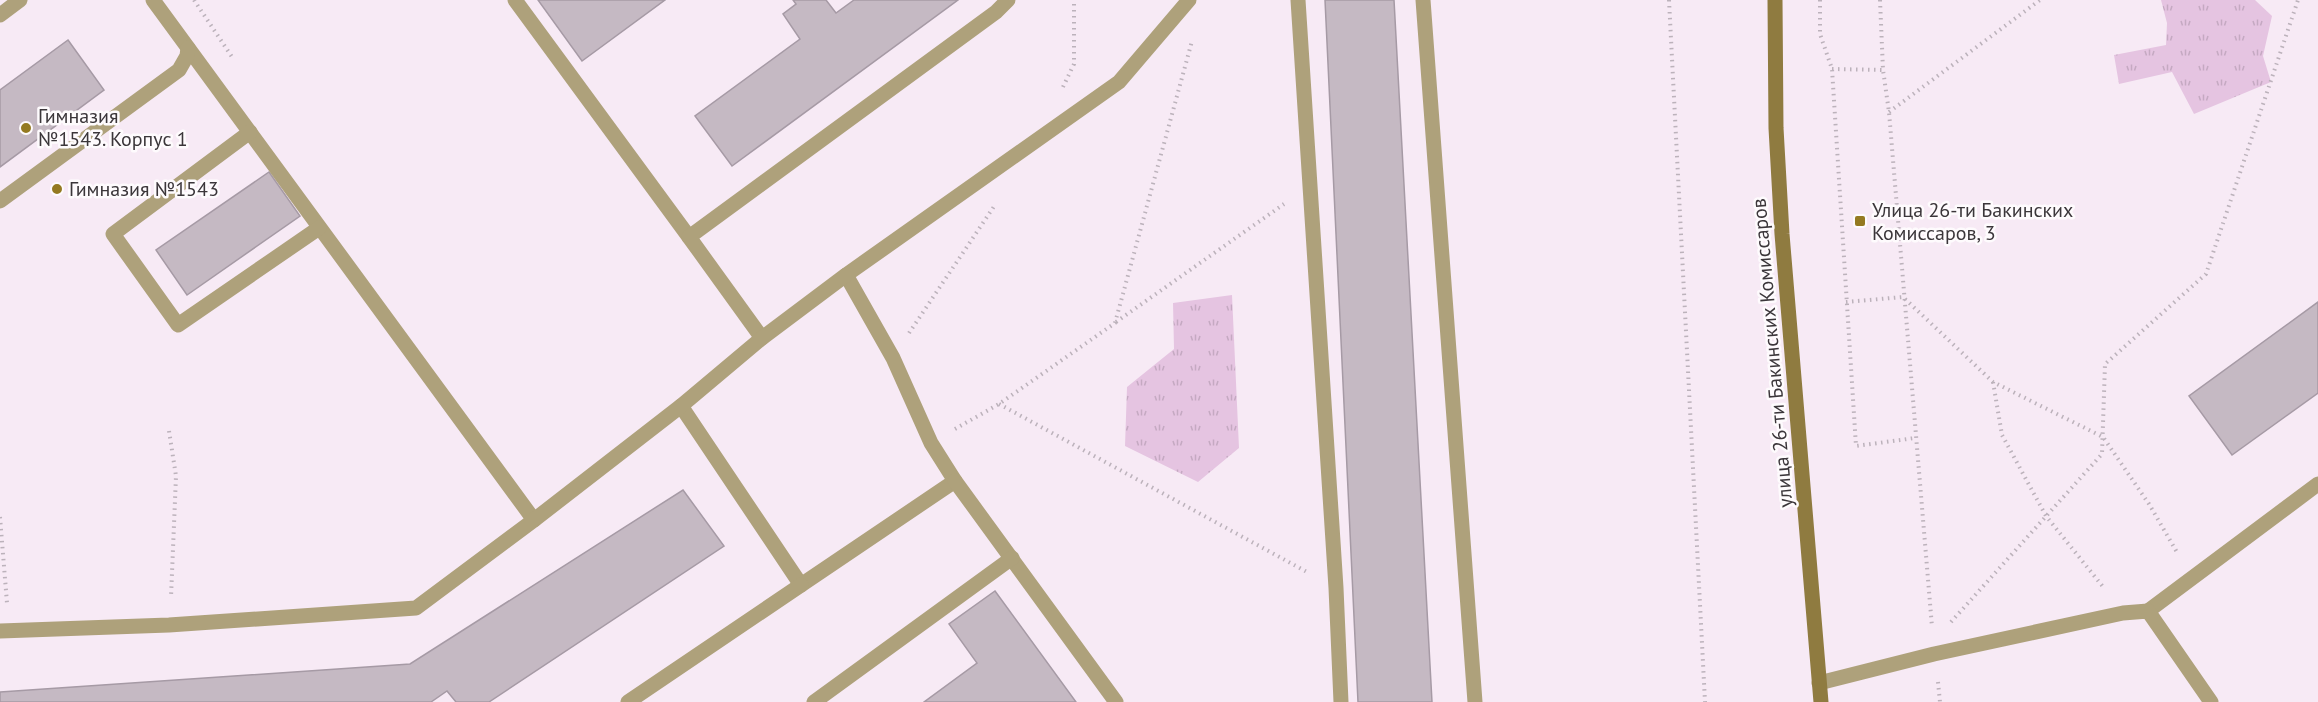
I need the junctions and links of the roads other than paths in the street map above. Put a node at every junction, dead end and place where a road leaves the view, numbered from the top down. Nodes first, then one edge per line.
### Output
1 (20, 0) edge
2 (153, 0) edge
3 (515, 0) edge
4 (1008, 0) edge
5 (1189, 0) edge
6 (1298, 0) edge
7 (1423, 0) edge
8 (1775, 0) edge
9 (0, 15) edge
10 (188, 48) junction
11 (250, 132) junction
12 (0, 201) edge
13 (319, 228) junction
14 (689, 237) junction
15 (846, 274) junction
16 (762, 338) junction
17 (681, 406) junction
18 (955, 481) junction
19 (2318, 484) edge
20 (534, 520) junction
21 (1012, 558) junction
22 (801, 585) junction
23 (2148, 611) junction
24 (4, 631) edge
25 (1819, 683) junction
26 (628, 702) edge
27 (814, 702) edge
28 (1116, 702) edge
29 (1341, 702) edge
30 (1475, 702) edge
31 (1821, 702) edge
32 (2211, 702) edge

1 - 9 street
2 - 10 street
3 - 14 street
4 - 14 street
5 - 15 street
6 - 29 street
7 - 30 street
8 - 25 main road, улица 26-ти Бакинских Комиссаров
10 - 11 street
10 - 12 street
11 - 13 street
11 - 13 street
13 - 20 street
14 - 16 street
15 - 16 street
15 - 18 street
16 - 17 street
17 - 20 street
17 - 22 street
18 - 21 street
18 - 22 street
19 - 23 street
20 - 24 street
21 - 27 street
21 - 28 street
22 - 26 street
23 - 25 street
23 - 32 street
25 - 31 main road, улица 26-ти Бакинских Комиссаров

